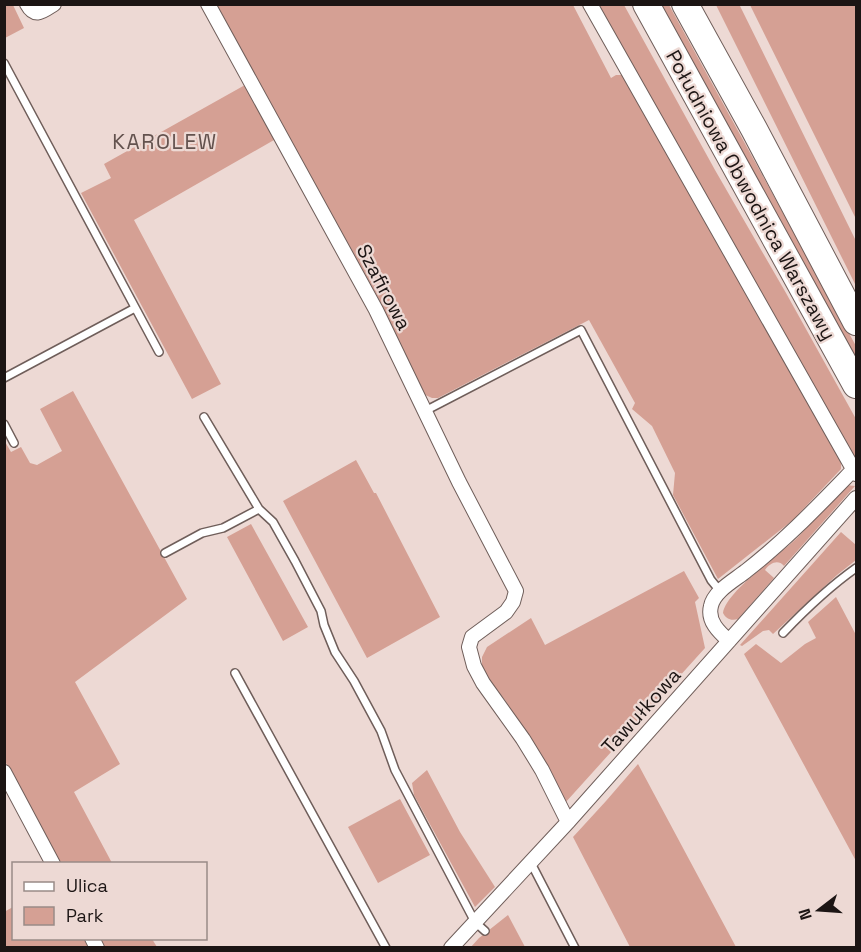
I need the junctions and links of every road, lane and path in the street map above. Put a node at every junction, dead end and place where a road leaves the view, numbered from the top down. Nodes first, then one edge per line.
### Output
1 (27, 4) edge
2 (54, 4) edge
3 (208, 4) edge
4 (590, 4) edge
5 (646, 4) edge
6 (685, 4) edge
7 (4, 63) edge
8 (135, 308) junction
9 (856, 322) edge
10 (159, 352) dead end
11 (4, 378) edge
12 (856, 385) edge
13 (425, 411) junction
14 (204, 417) dead end
15 (4, 424) edge
16 (14, 443) dead end
17 (855, 471) edge
18 (854, 501) edge
19 (260, 509) junction
20 (165, 553) dead end
21 (856, 568) edge
22 (720, 591) junction
23 (783, 633) dead end
24 (729, 641) junction
25 (235, 673) dead end
26 (4, 772) edge
27 (568, 822) junction
28 (52, 862) edge
29 (531, 863) junction
30 (480, 927) junction
31 (386, 948) edge
32 (451, 948) edge
33 (575, 948) edge

1 - 2 street
3 - 13 street, Szafirowa
4 - 17 street
5 - 12 highway, Południowa Obwodnica Warszawy
6 - 9 highway, Południowa Obwodnica Warszawy
7 - 8 lane
8 - 10 lane
8 - 11 lane
13 - 22 lane
13 - 27 street, Szafirowa
14 - 19 lane
15 - 16 lane
17 - 22 street
18 - 24 street, Tawułkowa
19 - 20 lane
19 - 30 lane
21 - 23 lane
22 - 24 street
24 - 27 street, Tawułkowa
25 - 31 lane
26 - 28 street
27 - 29 street, Tawułkowa
29 - 30 street, Tawułkowa
29 - 33 lane
30 - 32 street, Tawułkowa

